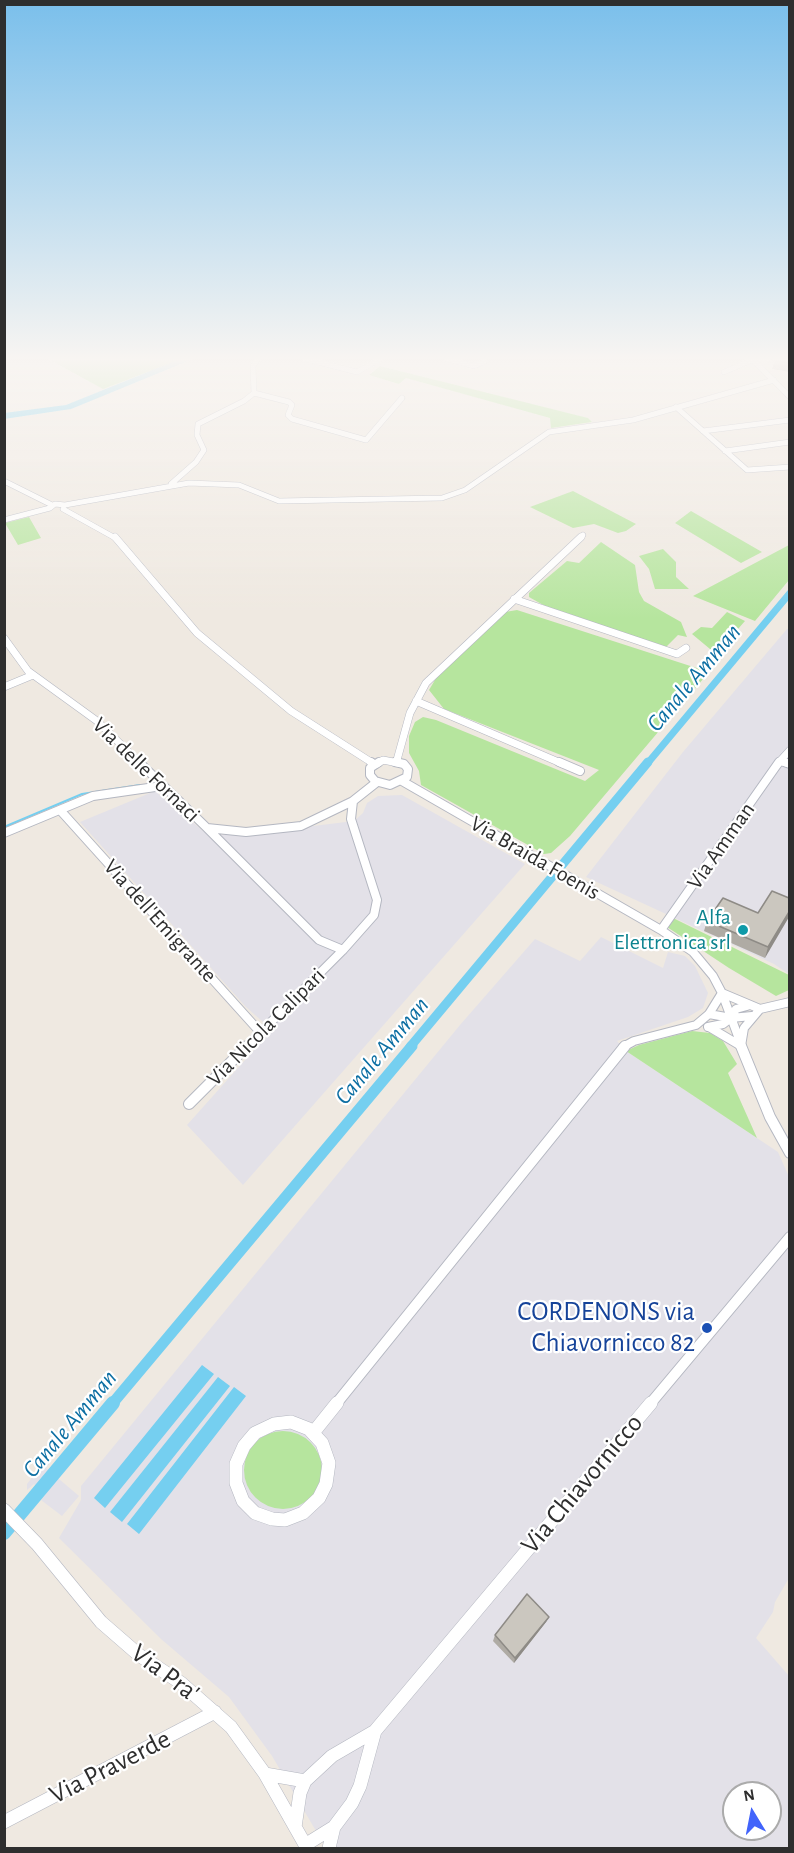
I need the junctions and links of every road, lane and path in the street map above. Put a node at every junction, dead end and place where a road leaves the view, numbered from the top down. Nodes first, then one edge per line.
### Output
1 (202, 445) edge
2 (529, 445) edge
3 (719, 445) edge
4 (764, 445) edge
5 (725, 451) junction
6 (789, 467) edge
7 (4, 481) edge
8 (170, 485) junction
9 (51, 506) junction
10 (64, 507) junction
11 (4, 520) edge
12 (583, 535) dead end
13 (513, 599) junction
14 (4, 638) edge
15 (686, 648) dead end
16 (33, 675) junction
17 (4, 687) edge
18 (416, 701) junction
19 (789, 750) edge
20 (397, 760) junction
21 (780, 761) junction
22 (374, 764) junction
23 (789, 765) edge
24 (580, 771) dead end
25 (402, 781) junction
26 (377, 782) junction
27 (162, 786) junction
28 (353, 801) junction
29 (60, 810) junction
30 (207, 828) junction
31 (4, 833) edge
32 (661, 930) junction
33 (343, 950) junction
34 (722, 993) junction
35 (789, 1002) edge
36 (747, 1006) junction
37 (760, 1009) junction
38 (709, 1014) junction
39 (752, 1016) junction
40 (731, 1018) junction
41 (696, 1025) junction
42 (709, 1027) junction
43 (260, 1032) junction
44 (741, 1046) junction
45 (189, 1104) dead end
46 (789, 1152) edge
47 (789, 1238) edge
48 (313, 1432) junction
49 (4, 1510) edge
50 (215, 1712) junction
51 (375, 1731) junction
52 (265, 1774) junction
53 (304, 1781) junction
54 (4, 1822) edge
55 (295, 1827) junction
56 (334, 1827) junction
57 (306, 1847) edge
58 (329, 1848) edge

1 - 8 street
2 - 8 street
3 - 5 street
4 - 5 street
5 - 6 street
7 - 9 street
8 - 10 street
9 - 10 street
9 - 11 street
10 - 22 street
12 - 13 street
13 - 15 street
13 - 18 street
14 - 16 street, Via delle Fornaci
16 - 17 street
16 - 27 street, Via delle Fornaci
18 - 20 street
18 - 24 street
19 - 21 street, Via Amman
20 - 22 street
20 - 25 street
21 - 23 street
21 - 32 street, Via Amman
22 - 26 street
25 - 26 street
25 - 32 street, Via Braida Foenis
26 - 28 street, Via delle Fornaci
27 - 29 street
27 - 30 street, Via delle Fornaci
28 - 30 street, Via delle Fornaci
28 - 33 street, Via Nicola Calipari
29 - 31 street
29 - 43 street, Via dell'Emigrante
30 - 33 street, Via Nicola Calipari
32 - 34 street, Via Braida Foenis
33 - 43 street, Via Nicola Calipari
34 - 36 street
34 - 38 street
34 - 40 street, Via Braida Foenis
35 - 37 street
36 - 37 street
36 - 40 street
37 - 39 street
38 - 40 street
38 - 41 street
39 - 40 street
39 - 44 street
40 - 42 street
40 - 44 street
41 - 42 street
41 - 48 street
42 - 44 street
43 - 45 street, Via Nicola Calipari
44 - 46 street
47 - 51 street, Via Chiavornicco
48 - 48 street
49 - 50 street, Via Pra'
50 - 52 street, Via Pra'
50 - 54 street, Via Praverde
51 - 53 street
51 - 56 street
52 - 53 street
52 - 55 street, Via Pra'
53 - 55 street
55 - 57 street, Via Pra'
56 - 57 street
56 - 58 street

